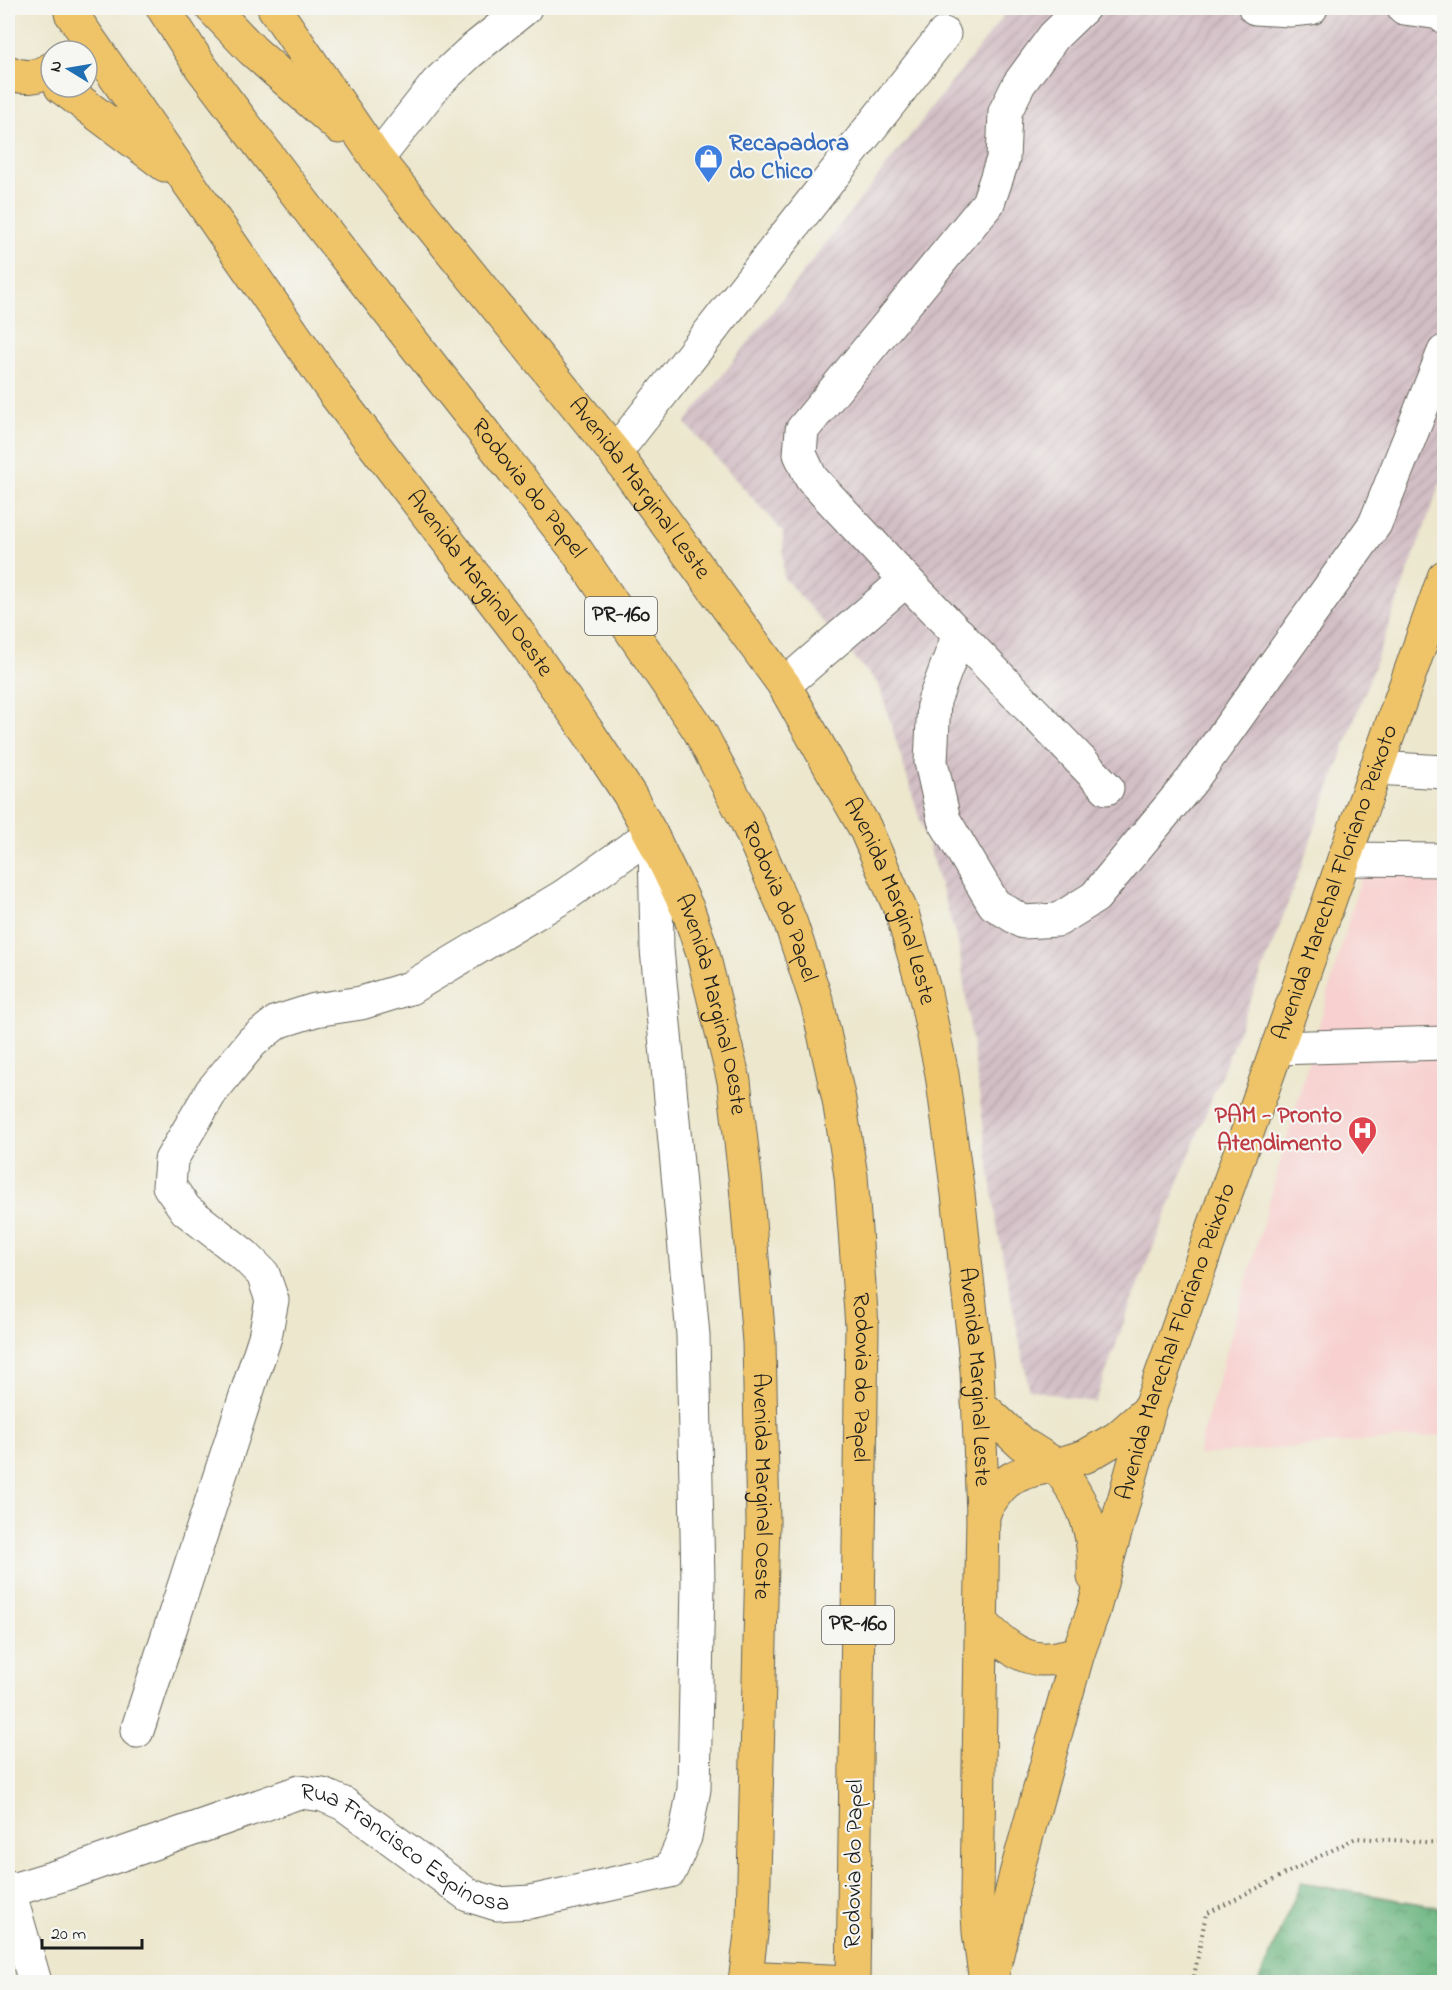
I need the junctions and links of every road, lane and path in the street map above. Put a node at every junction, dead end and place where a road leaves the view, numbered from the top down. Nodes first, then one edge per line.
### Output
1 (163, 8) edge
2 (212, 8) edge
3 (274, 8) edge
4 (525, 8) edge
5 (1083, 8) edge
6 (1255, 8) edge
7 (1311, 8) edge
8 (1404, 8) edge
9 (69, 10) edge
10 (1444, 16) edge
11 (944, 34) dead end
12 (72, 39) edge
13 (34, 77) edge
14 (377, 159) junction
15 (188, 183) junction
16 (1444, 352) edge
17 (615, 453) junction
18 (1444, 577) edge
19 (906, 580) junction
20 (959, 634) junction
21 (784, 685) junction
22 (1376, 768) junction
23 (1444, 772) edge
24 (1107, 788) dead end
25 (653, 838) junction
26 (1344, 859) junction
27 (1444, 860) edge
28 (1444, 1043) edge
29 (1277, 1048) junction
30 (978, 1403) junction
31 (1149, 1410) junction
32 (1056, 1465) junction
33 (983, 1514) junction
34 (1093, 1612) junction
35 (982, 1623) junction
36 (1078, 1653) junction
37 (137, 1731) dead end
38 (1444, 1843) edge
39 (8, 1889) edge
40 (745, 1980) edge
41 (786, 1980) edge
42 (35, 1983) edge
43 (852, 1983) edge
44 (988, 1983) edge
45 (1192, 1983) edge

1 - 43 main road, Rodovia do Papel / PR-160
2 - 14 main road
3 - 14 main road, Avenida Marginal Leste
4 - 14 street
5 - 19 street
6 - 7 street
8 - 10 street
9 - 12 main road, Avenida Marginal Oeste
9 - 15 main road, Avenida Marginal Oeste
11 - 17 street
13 - 15 main road, Avenida Marginal Oeste
14 - 17 main road, Avenida Marginal Leste
15 - 25 main road, Avenida Marginal Oeste
16 - 20 street
17 - 21 main road, Avenida Marginal Leste
18 - 22 main road, Avenida Marechal Floriano Peixoto
19 - 20 street
19 - 21 street
20 - 24 street
21 - 30 main road, Avenida Marginal Leste
22 - 23 street
22 - 26 main road, Avenida Marechal Floriano Peixoto
25 - 37 street
25 - 39 street, Rua Francisco Espinosa
25 - 40 main road, Avenida Marginal Oeste
26 - 27 street
26 - 29 main road, Avenida Marechal Floriano Peixoto
28 - 29 street
29 - 31 main road, Avenida Marechal Floriano Peixoto
30 - 32 main road
30 - 33 main road, Avenida Marginal Leste
31 - 32 main road
31 - 34 main road, Avenida Marechal Floriano Peixoto
32 - 33 main road
32 - 34 main road
33 - 35 main road, Avenida Marginal Leste
34 - 36 main road, Avenida Marechal Floriano Peixoto
35 - 36 main road
35 - 44 main road, Avenida Marginal Leste
36 - 44 main road, Avenida Marechal Floriano Peixoto
38 - 45 path
39 - 42 street
40 - 41 main road
41 - 43 main road

